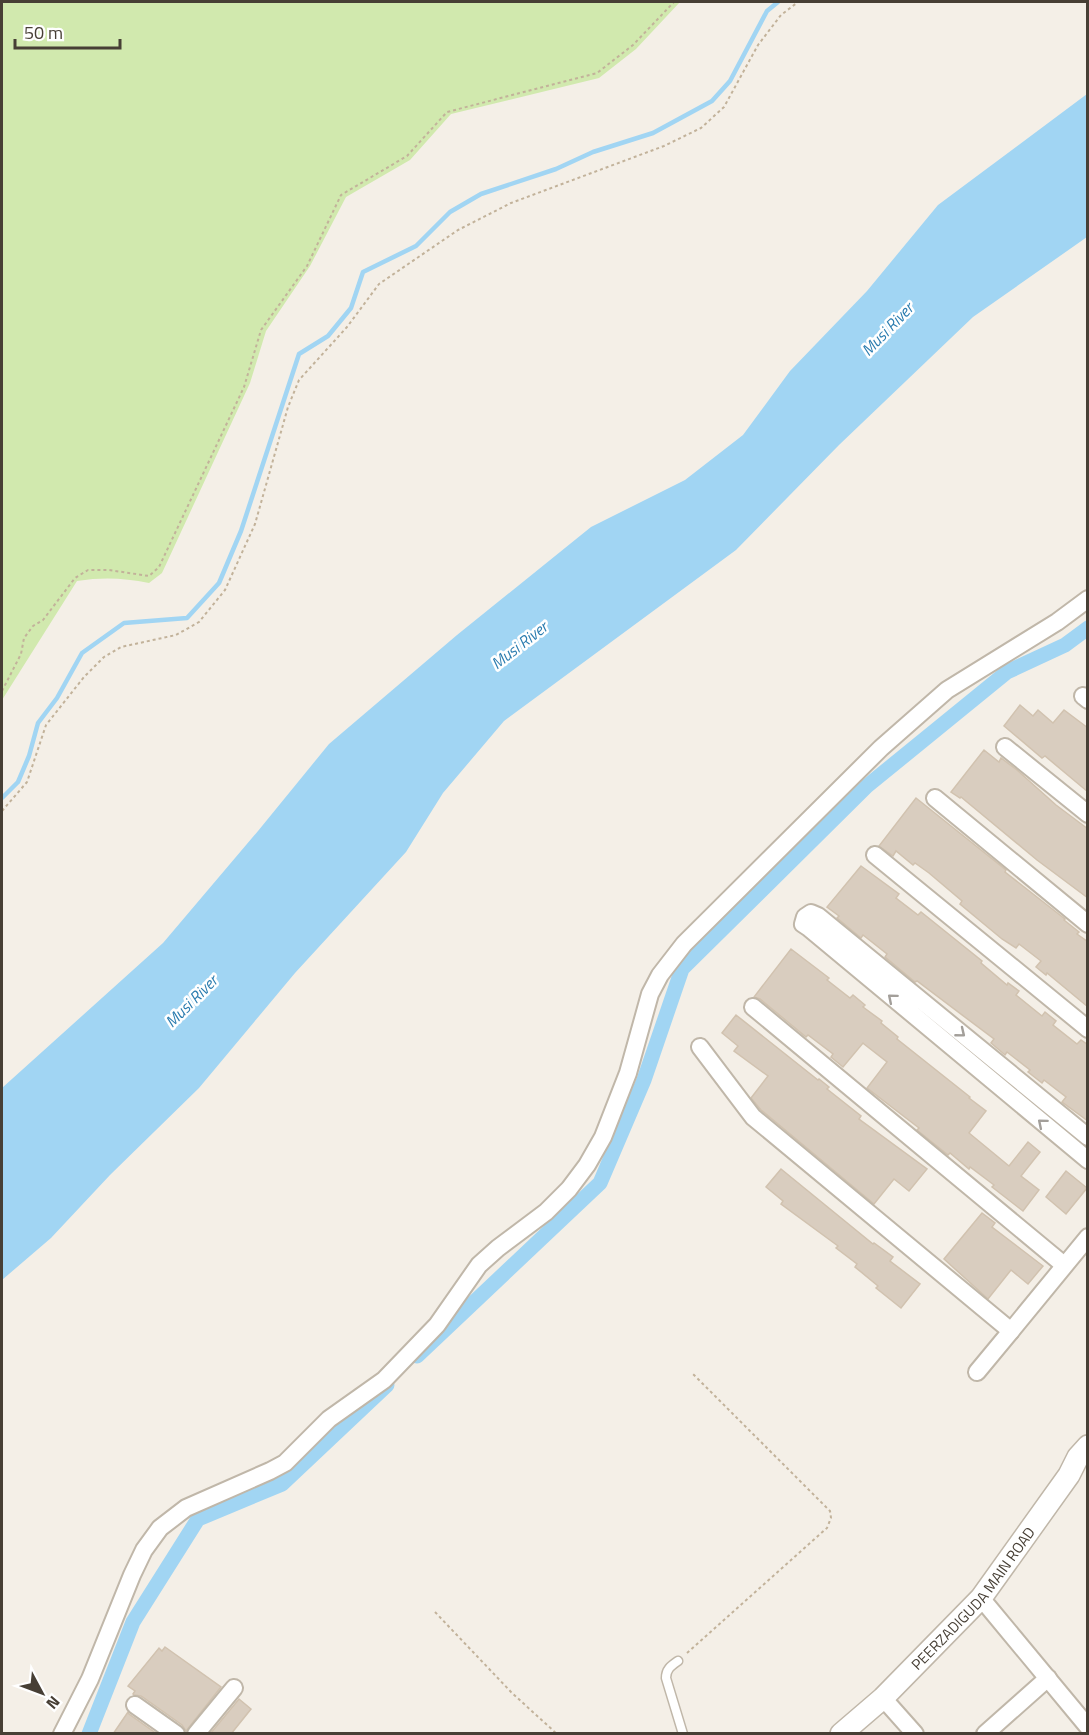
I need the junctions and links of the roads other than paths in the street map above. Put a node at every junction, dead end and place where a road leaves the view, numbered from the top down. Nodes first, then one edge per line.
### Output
1 (1088, 599) edge
2 (1005, 747) dead end
3 (935, 798) dead end
4 (1088, 814) edge
5 (875, 855) dead end
6 (1088, 924) edge
7 (753, 1007) dead end
8 (1088, 1029) edge
9 (700, 1047) dead end
10 (1088, 1137) edge
11 (1088, 1160) edge
12 (1088, 1237) edge
13 (1064, 1265) junction
14 (1011, 1331) junction
15 (977, 1372) dead end
16 (1088, 1446) edge
17 (1088, 1463) edge
18 (1069, 1475) junction
19 (981, 1598) junction
20 (678, 1661) road end
21 (1047, 1678) junction
22 (234, 1688) dead end
23 (883, 1698) junction
24 (135, 1705) dead end
25 (1088, 1727) edge
26 (62, 1734) edge
27 (176, 1734) edge
28 (196, 1734) edge
29 (683, 1734) edge
30 (841, 1734) edge
31 (915, 1734) edge
32 (985, 1734) edge

1 - 26 street
2 - 4 street
3 - 6 street
5 - 8 street
7 - 13 street
9 - 14 street
11 -> 10 street
12 - 13 street
13 - 14 street
14 - 15 street
16 - 18 street, PEERZADIGUDA MAIN ROAD
17 - 18 street
18 - 19 street, PEERZADIGUDA MAIN ROAD
19 - 21 street
19 - 23 street, PEERZADIGUDA MAIN ROAD
20 - 29 lane
21 - 25 street
21 - 32 street
22 - 28 street
23 - 30 street, PEERZADIGUDA MAIN ROAD
23 - 31 street
24 - 27 street

